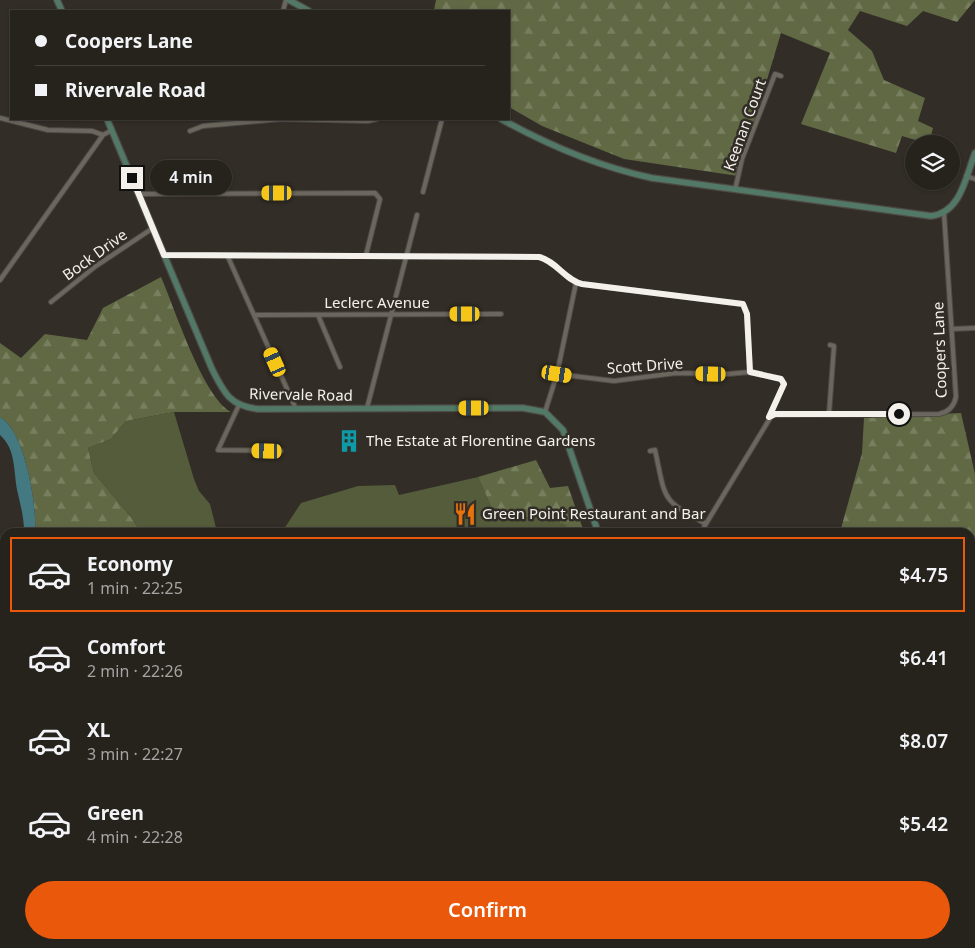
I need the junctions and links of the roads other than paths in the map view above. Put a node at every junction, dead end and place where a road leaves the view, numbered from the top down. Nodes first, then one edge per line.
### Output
1 (287, 0) edge
2 (307, 10) edge
3 (781, 76) dead end
4 (0, 118) edge
5 (107, 120) edge
6 (266, 120) edge
7 (348, 120) edge
8 (372, 120) edge
9 (442, 120) edge
10 (503, 120) edge
11 (112, 130) junction
12 (190, 131) dead end
13 (103, 135) junction
14 (975, 153) edge
15 (966, 176) junction
16 (975, 179) edge
17 (734, 190) junction
18 (423, 192) dead end
19 (139, 194) junction
20 (944, 213) junction
21 (417, 214) dead end
22 (153, 228) junction
23 (164, 255) junction
24 (366, 255) junction
25 (228, 256) junction
26 (406, 256) junction
27 (0, 280) edge
28 (576, 283) junction
29 (51, 302) dead end
30 (392, 314) junction
31 (501, 314) dead end
32 (254, 315) junction
33 (318, 315) junction
34 (952, 328) junction
35 (975, 328) edge
36 (830, 346) dead end
37 (340, 367) dead end
38 (750, 372) junction
39 (557, 374) junction
40 (239, 405) junction
41 (367, 408) junction
42 (296, 409) junction
43 (545, 412) junction
44 (830, 414) junction
45 (769, 417) junction
46 (281, 451) dead end
47 (650, 451) dead end
48 (706, 524) junction
49 (597, 528) edge
50 (704, 528) edge

1 - 2 street
3 - 17 street, Keenan Court
4 - 13 street
5 - 11 street, Rivervale Road
6 - 12 street
7 - 8 street
9 - 18 street
10 - 17 street
11 - 13 street
11 - 19 street, Rivervale Road
13 - 27 street
14 - 15 street
15 - 16 street
15 - 20 street
17 - 20 street
19 - 22 street, Rivervale Road
19 - 24 street
20 - 34 street, Coopers Lane
21 - 26 street
22 - 23 street, Rivervale Road
22 - 29 street, Bock Drive
23 - 25 street
23 - 40 street, Rivervale Road
24 - 25 street
24 - 26 street
25 - 32 street
26 - 28 street
26 - 30 street
28 - 38 street
28 - 39 street
30 - 31 street, Leclerc Avenue
30 - 33 street, Leclerc Avenue
30 - 41 street
32 - 33 street, Leclerc Avenue
32 - 42 street
33 - 37 street
34 - 35 street
34 - 44 street, Coopers Lane
36 - 44 street
38 - 39 street, Scott Drive
38 - 45 street, Scott Drive
39 - 43 street
40 - 42 street, Rivervale Road
40 - 46 street
41 - 42 street, Rivervale Road
41 - 43 street, Rivervale Road
43 - 49 street
44 - 45 street, Coopers Lane
45 - 48 street
47 - 48 street
48 - 50 street

